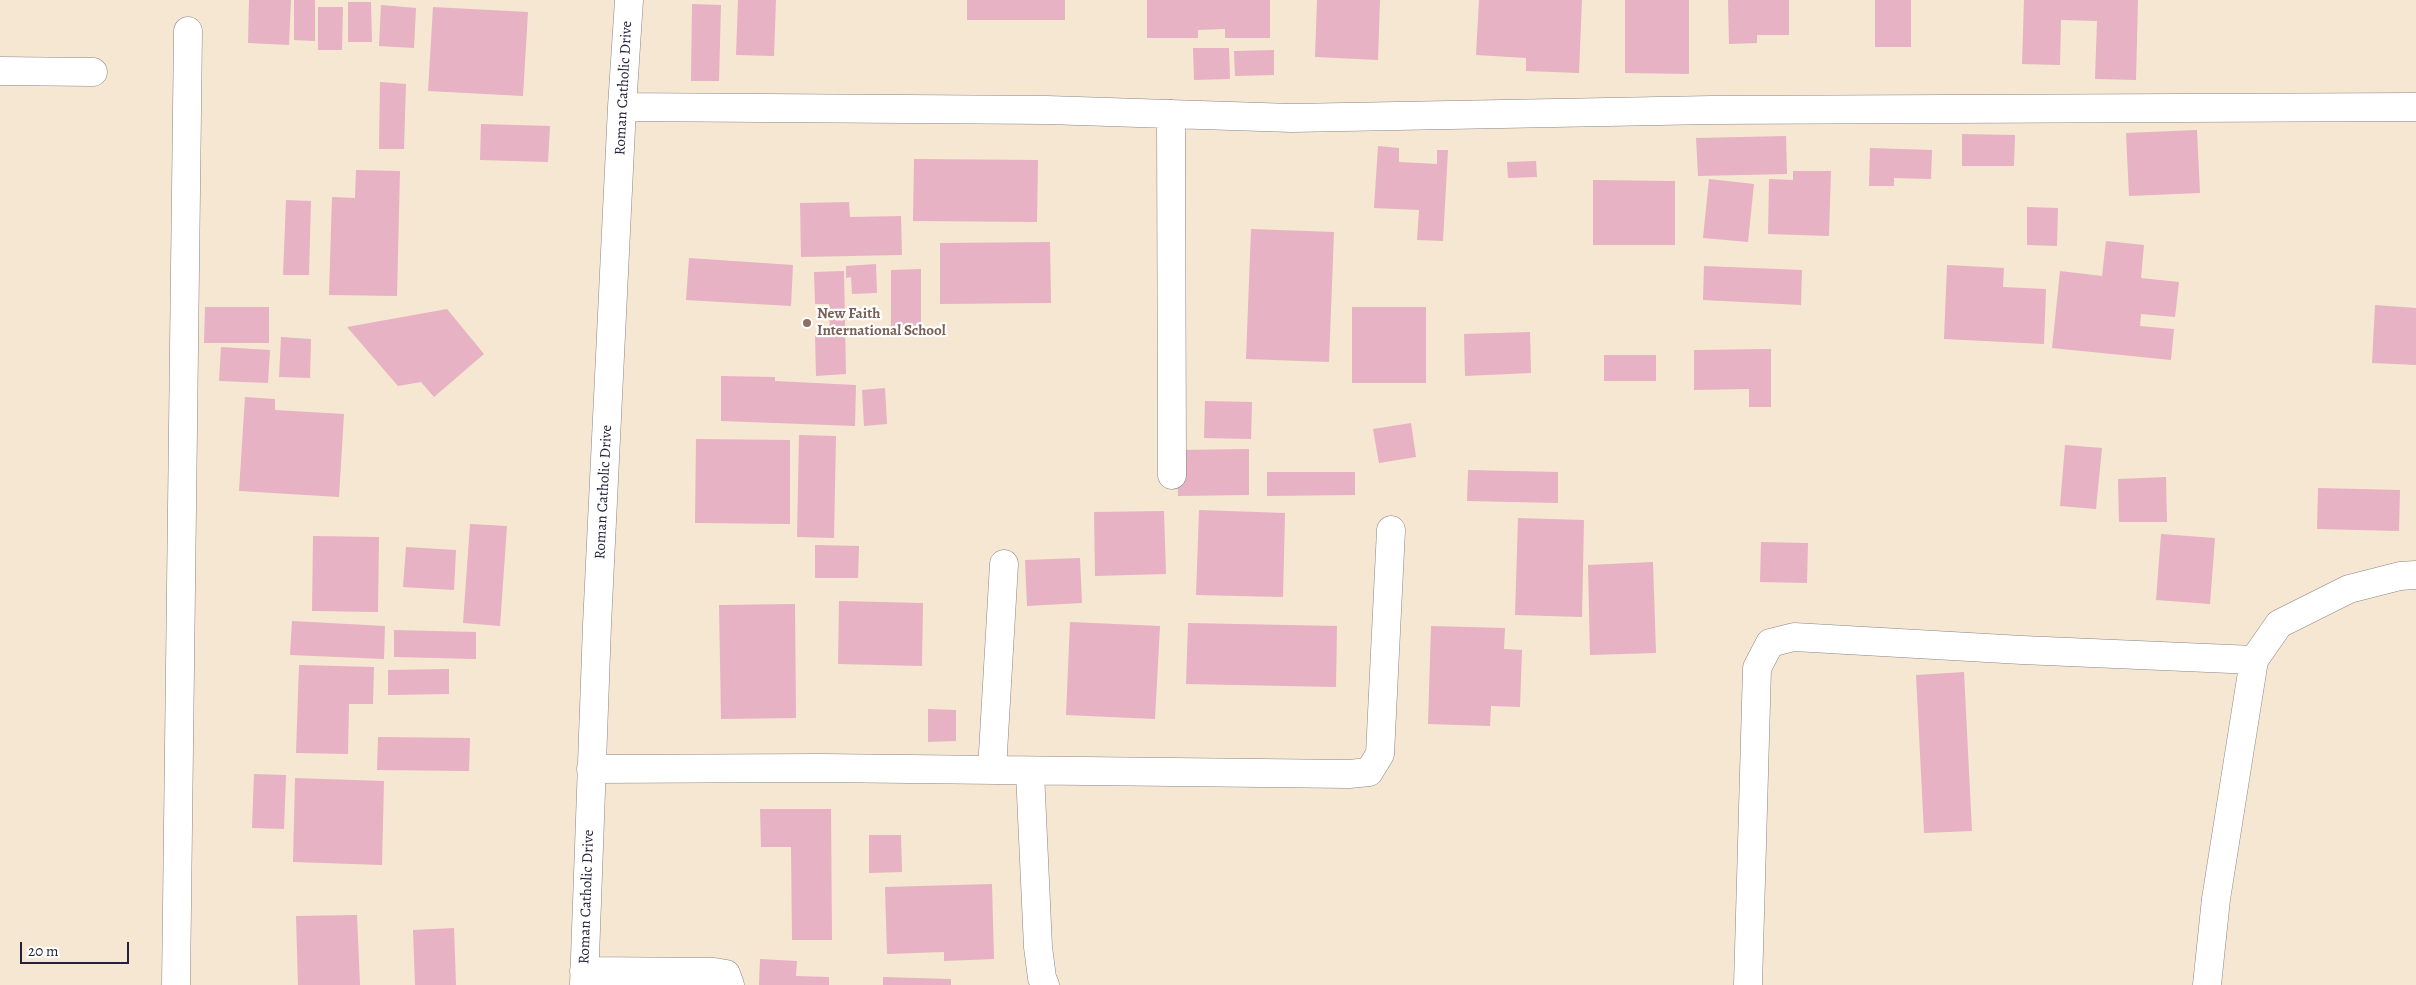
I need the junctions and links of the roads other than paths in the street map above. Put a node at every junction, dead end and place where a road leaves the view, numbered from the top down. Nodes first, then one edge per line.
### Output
1 (629, 0) edge
2 (188, 31) dead end
3 (0, 71) edge
4 (93, 72) dead end
5 (622, 107) junction
6 (2416, 107) edge
7 (1171, 114) junction
8 (1172, 475) dead end
9 (1392, 530) dead end
10 (1004, 564) dead end
11 (2416, 575) edge
12 (2254, 660) junction
13 (591, 769) junction
14 (992, 770) junction
15 (1030, 772) junction
16 (584, 978) edge
17 (176, 985) edge
18 (730, 985) edge
19 (1045, 985) edge
20 (1748, 985) edge
21 (2207, 985) edge

1 - 5 street, Roman Catholic Drive
2 - 17 street
3 - 4 street
5 - 7 street
5 - 13 street, Roman Catholic Drive
6 - 7 street
7 - 8 street
9 - 15 street
10 - 14 street
11 - 12 street
12 - 20 street
12 - 21 street
13 - 14 street
13 - 16 street, Roman Catholic Drive
14 - 15 street
15 - 19 street
16 - 18 street

